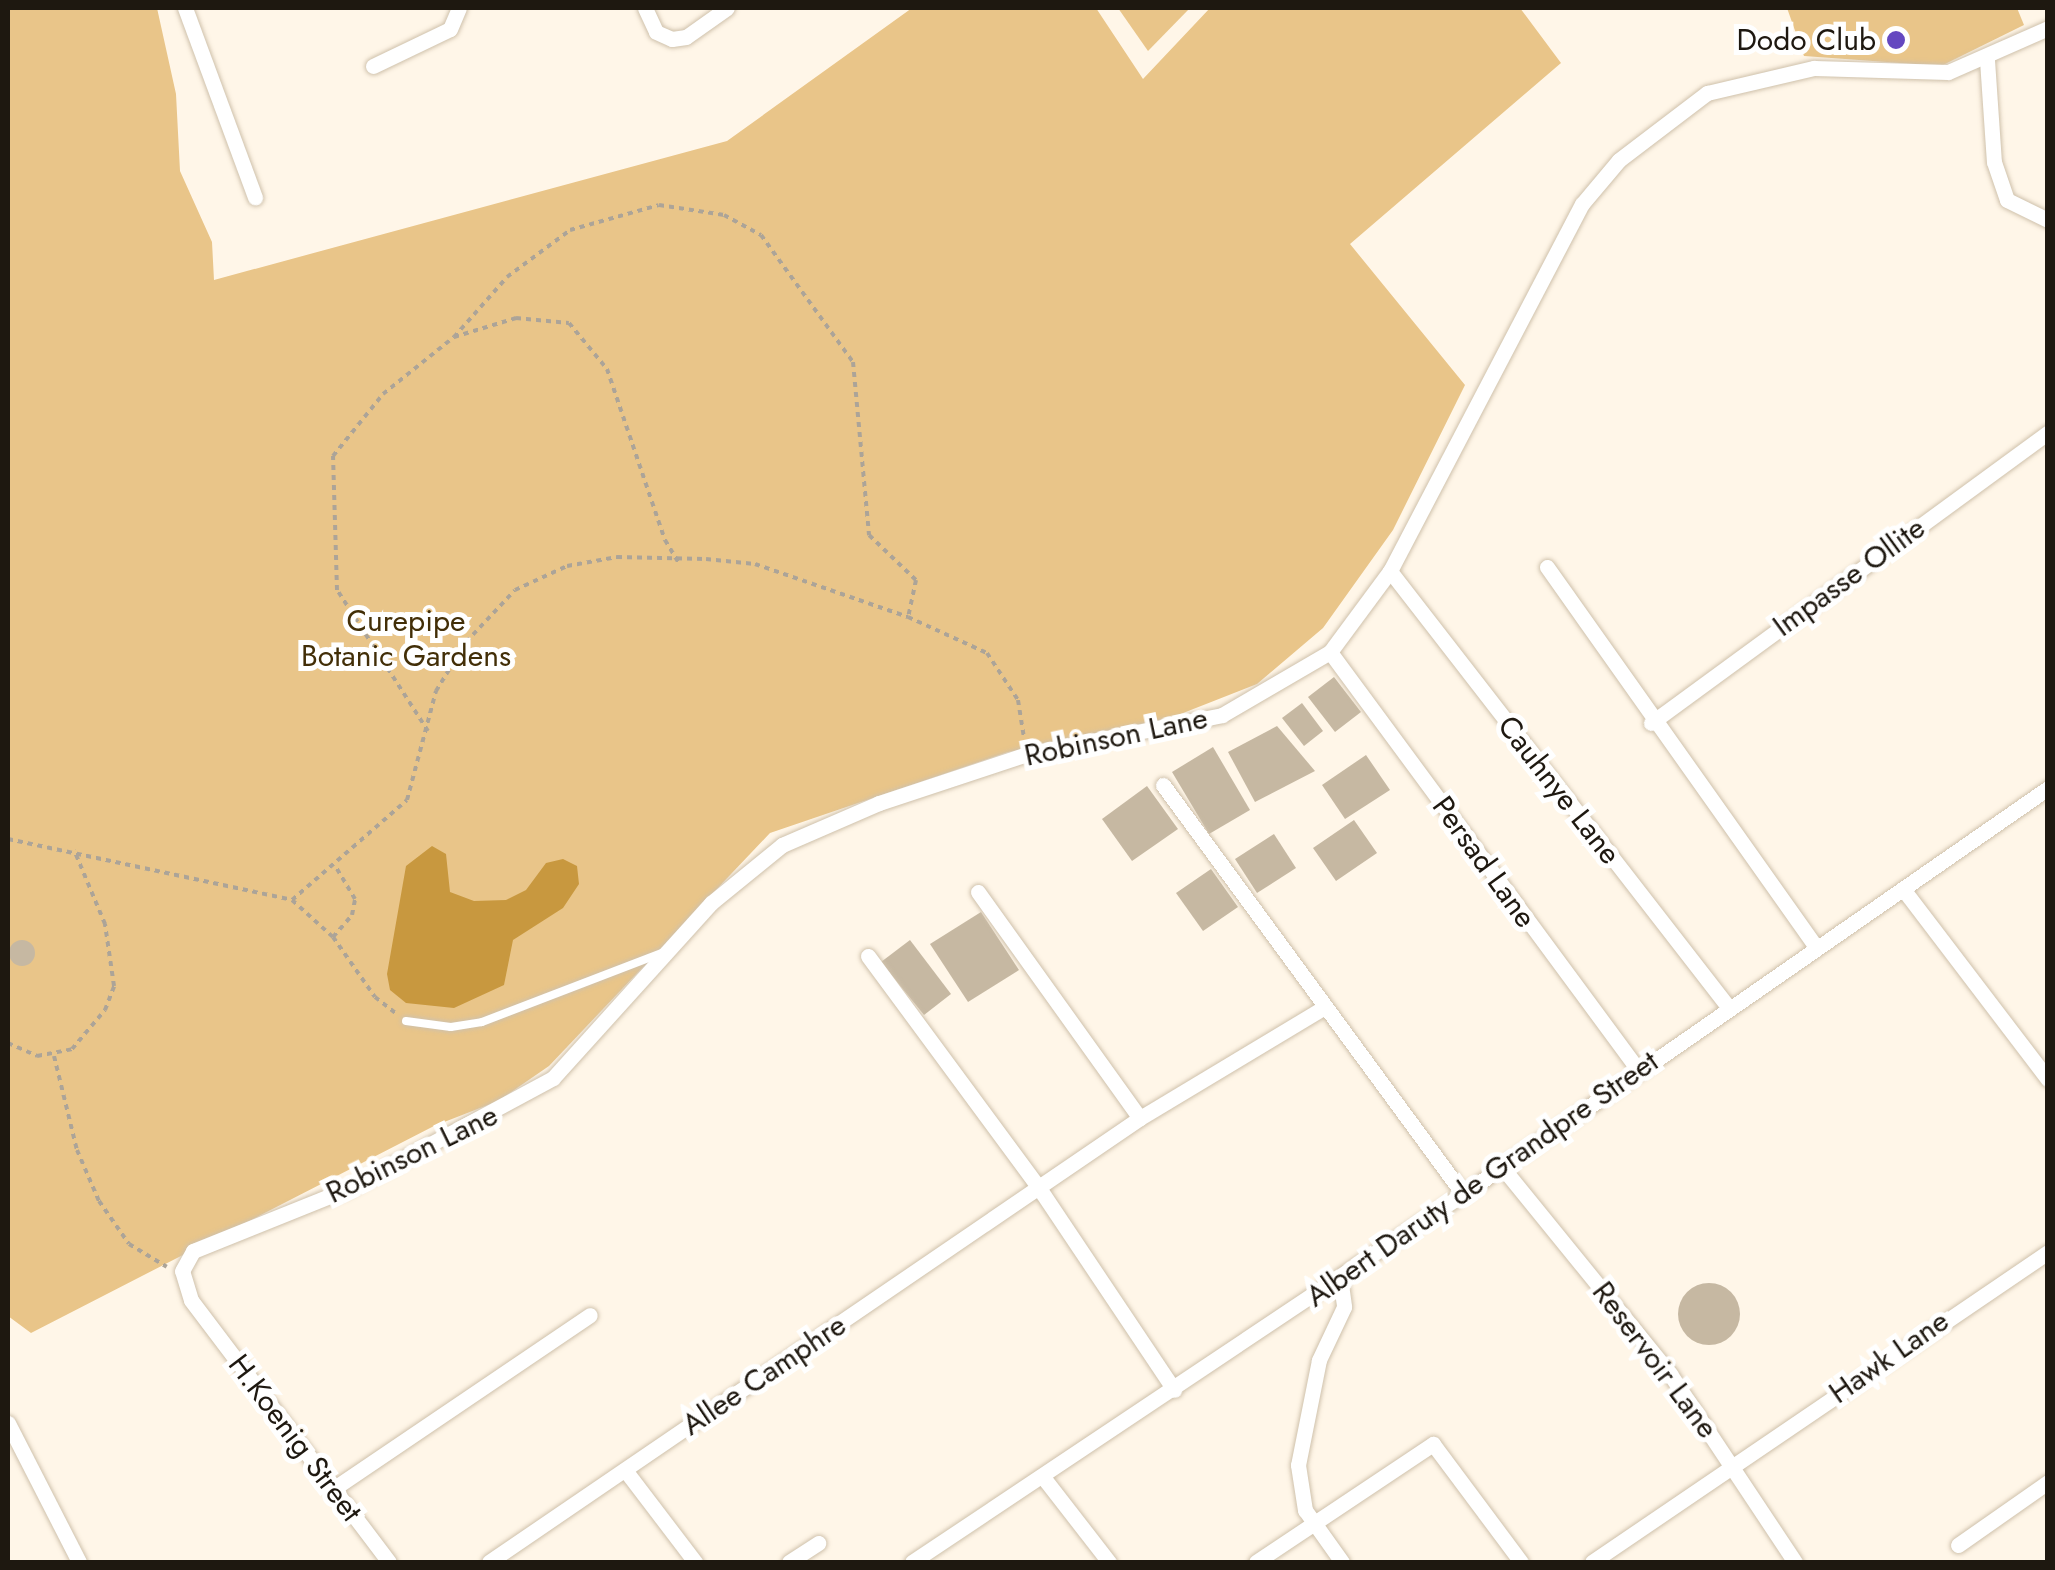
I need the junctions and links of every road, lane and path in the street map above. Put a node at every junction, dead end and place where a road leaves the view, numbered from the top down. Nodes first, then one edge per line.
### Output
1 (185, 8) edge
2 (458, 8) edge
3 (645, 8) edge
4 (727, 8) edge
5 (2048, 28) edge
6 (1987, 60) junction
7 (373, 66) dead end
8 (255, 197) dead end
9 (2048, 220) edge
10 (454, 338) junction
11 (2048, 432) edge
12 (679, 563) junction
13 (1546, 567) dead end
14 (1390, 571) junction
15 (908, 617) junction
16 (1330, 652) junction
17 (1651, 723) junction
18 (428, 731) junction
19 (1027, 754) junction
20 (1163, 785) dead end
21 (2048, 788) edge
22 (8, 839) edge
23 (74, 850) junction
24 (335, 866) junction
25 (1903, 888) junction
26 (978, 892) dead end
27 (292, 900) junction
28 (333, 937) junction
29 (1816, 948) junction
30 (669, 951) junction
31 (868, 956) dead end
32 (1325, 1007) junction
33 (1728, 1008) junction
34 (406, 1021) joint
35 (8, 1043) edge
36 (54, 1056) junction
37 (1638, 1071) junction
38 (2048, 1079) edge
39 (1140, 1118) junction
40 (1502, 1167) junction
41 (1038, 1188) junction
42 (1463, 1194) junction
43 (2048, 1252) edge
44 (182, 1271) junction
45 (1340, 1277) junction
46 (590, 1314) dead end
47 (1174, 1390) junction
48 (8, 1423) edge
49 (1736, 1469) junction
50 (625, 1470) junction
51 (1042, 1476) junction
52 (2048, 1482) edge
53 (333, 1489) junction
54 (1313, 1527) junction
55 (818, 1543) dead end
56 (1958, 1545) dead end
57 (79, 1562) edge
58 (389, 1562) edge
59 (489, 1562) edge
60 (695, 1562) edge
61 (789, 1562) edge
62 (912, 1562) edge
63 (1109, 1562) edge
64 (1256, 1562) edge
65 (1342, 1562) edge
66 (1521, 1562) edge
67 (1592, 1562) edge
68 (1795, 1562) edge

1 - 8 street
2 - 7 street
3 - 4 street
5 - 6 street, Robinson Lane
6 - 9 street
6 - 14 street, Robinson Lane
10 - 12 path
10 - 15 path
10 - 18 path
11 - 17 street, Impasse Ollite
12 - 15 path
12 - 18 path
13 - 17 street
14 - 16 street, Robinson Lane
14 - 33 street, Cauhnye Lane
15 - 19 path
16 - 19 street, Robinson Lane
16 - 37 street, Persad Lane
17 - 29 street
18 - 24 path
19 - 30 street, Robinson Lane
20 - 32 street
21 - 25 street, Albert Daruty de Grandpre Street
22 - 23 path
23 - 27 path
23 - 36 path
24 - 27 path
24 - 28 path
25 - 29 street, Albert Daruty de Grandpre Street
25 - 38 street
26 - 39 street
27 - 28 path
28 - 34 path
29 - 33 street, Albert Daruty de Grandpre Street
30 - 34 lane
30 - 44 street, Robinson Lane
31 - 41 street
32 - 39 street, Allee Camphre
32 - 42 street
33 - 37 street, Albert Daruty de Grandpre Street
35 - 36 path
36 - 44 path
37 - 40 street, Albert Daruty de Grandpre Street
39 - 41 street, Allee Camphre
40 - 42 street, Albert Daruty de Grandpre Street
40 - 49 street, Reservoir Lane
41 - 47 street
41 - 50 street, Allee Camphre
42 - 45 street, Albert Daruty de Grandpre Street
43 - 49 street, Hawk Lane
44 - 53 street, H.Koenig Street
45 - 47 street, Albert Daruty de Grandpre Street
45 - 54 street
46 - 53 street
47 - 51 street, Albert Daruty de Grandpre Street
48 - 57 street
49 - 67 street, Hawk Lane
49 - 68 street, Reservoir Lane
50 - 59 street, Allee Camphre
50 - 60 street
51 - 62 street, Albert Daruty de Grandpre Street
51 - 63 street
52 - 56 street
53 - 58 street, H.Koenig Street
54 - 64 street
54 - 65 street
54 - 66 street
55 - 61 street

